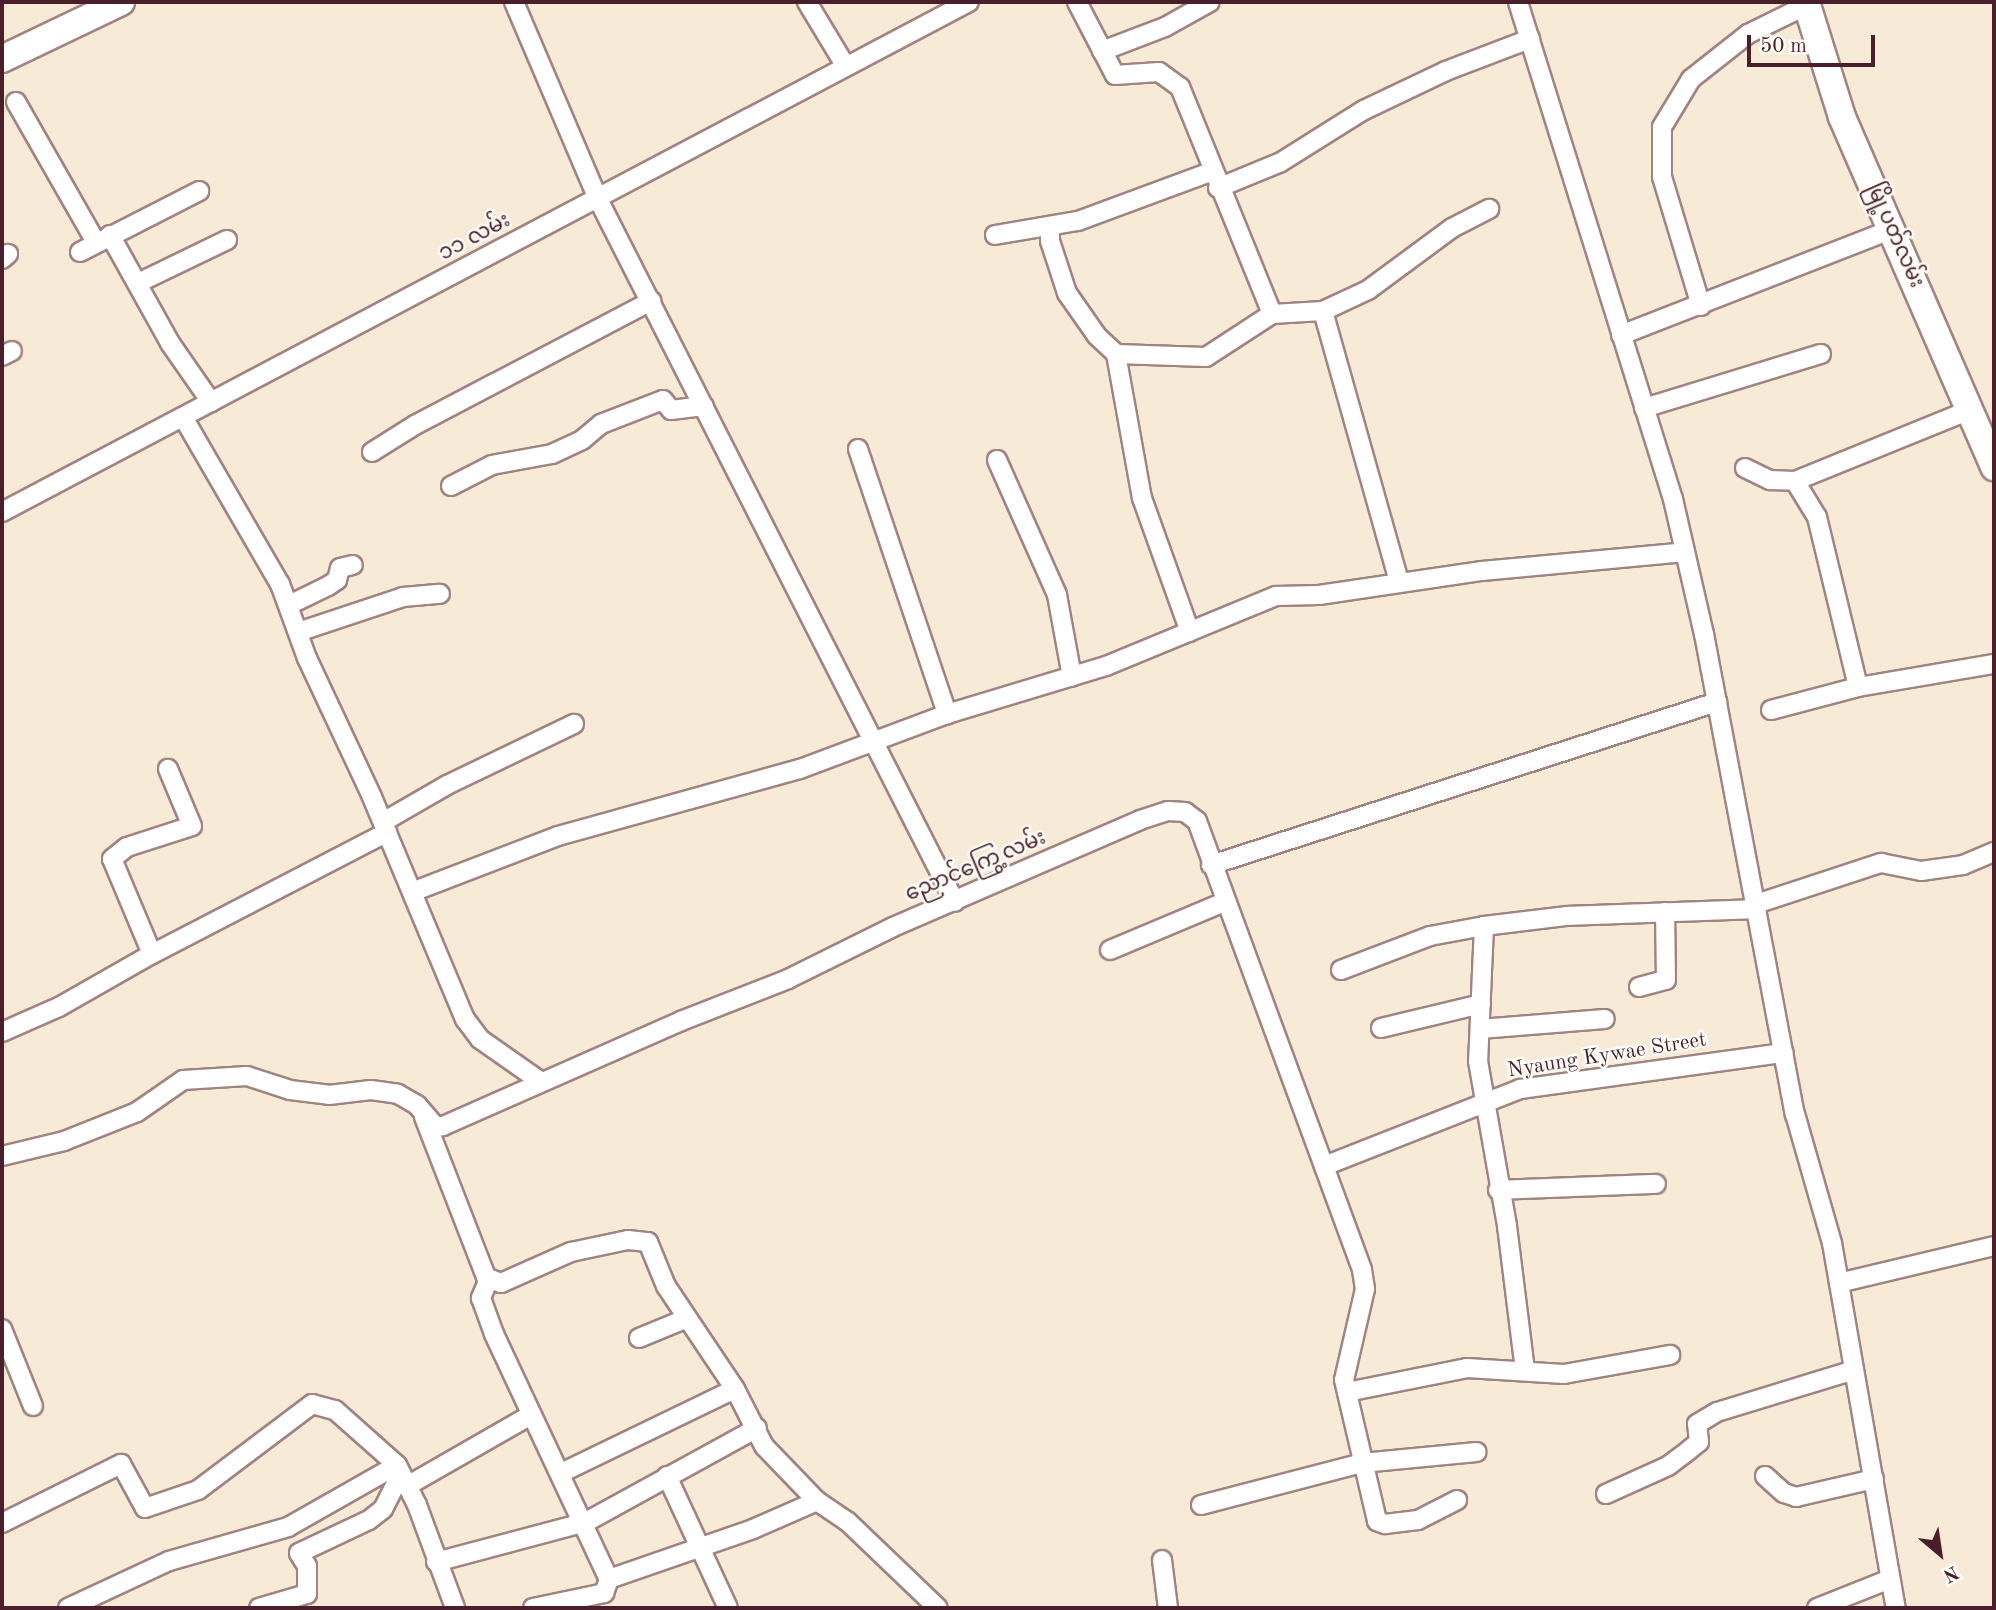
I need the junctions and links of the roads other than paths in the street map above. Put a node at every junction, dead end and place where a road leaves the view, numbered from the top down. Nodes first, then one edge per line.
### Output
1 (121, 2) edge
2 (514, 2) edge
3 (807, 2) edge
4 (969, 2) edge
5 (1077, 2) edge
6 (1210, 2) edge
7 (1518, 2) edge
8 (1807, 3) edge
9 (1530, 39) junction
10 (1102, 51) junction
11 (2, 59) edge
12 (845, 65) junction
13 (16, 103) dead end
14 (1216, 180) junction
15 (199, 191) dead end
16 (598, 199) junction
17 (1489, 209) dead end
18 (1050, 227) junction
19 (1891, 230) junction
20 (995, 235) dead end
21 (103, 239) junction
22 (227, 240) dead end
23 (80, 252) dead end
24 (138, 283) junction
25 (651, 301) junction
26 (1701, 306) junction
27 (1323, 311) junction
28 (1272, 314) junction
29 (1621, 335) junction
30 (1116, 354) junction
31 (1821, 354) dead end
32 (211, 402) junction
33 (704, 406) junction
34 (1644, 408) junction
35 (1972, 409) junction
36 (183, 417) junction
37 (858, 449) dead end
38 (372, 452) dead end
39 (997, 460) dead end
40 (1994, 467) edge
41 (1745, 468) dead end
42 (1795, 481) junction
43 (451, 486) dead end
44 (5, 505) edge
45 (1685, 552) junction
46 (353, 565) dead end
47 (1399, 581) junction
48 (440, 594) dead end
49 (289, 605) junction
50 (298, 632) junction
51 (1191, 632) junction
52 (1994, 664) edge
53 (1072, 677) junction
54 (1858, 687) junction
55 (1717, 702) junction
56 (1771, 710) dead end
57 (947, 713) junction
58 (574, 724) dead end
59 (874, 743) junction
60 (168, 769) dead end
61 (385, 827) junction
62 (1994, 852) edge
63 (1211, 865) junction
64 (412, 892) junction
65 (955, 902) junction
66 (1224, 902) junction
67 (1756, 907) junction
68 (1665, 912) junction
69 (1484, 926) junction
70 (1110, 950) dead end
71 (152, 954) junction
72 (1340, 970) dead end
73 (1639, 987) dead end
74 (1481, 1004) junction
75 (1605, 1019) dead end
76 (1381, 1028) dead end
77 (1480, 1029) junction
78 (2, 1032) edge
79 (1784, 1054) junction
80 (540, 1081) junction
81 (1482, 1104) junction
82 (421, 1110) junction
83 (2, 1156) edge
84 (1324, 1166) junction
85 (1656, 1184) dead end
86 (1498, 1190) junction
87 (1994, 1246) edge
88 (489, 1279) junction
89 (1839, 1283) junction
90 (685, 1319) junction
91 (2, 1329) edge
92 (639, 1338) dead end
93 (1670, 1354) dead end
94 (1854, 1370) junction
95 (1525, 1371) junction
96 (736, 1389) junction
97 (1347, 1392) junction
98 (33, 1406) dead end
99 (531, 1415) junction
100 (757, 1428) junction
101 (1476, 1452) dead end
102 (1362, 1463) junction
103 (561, 1473) junction
104 (667, 1475) junction
105 (401, 1476) junction
106 (1765, 1476) dead end
107 (1874, 1479) junction
108 (1606, 1494) dead end
109 (1457, 1500) dead end
110 (817, 1501) junction
111 (1201, 1505) dead end
112 (586, 1522) junction
113 (2, 1523) edge
114 (702, 1546) junction
115 (1162, 1560) dead end
116 (436, 1562) junction
117 (609, 1579) junction
118 (1890, 1579) junction
119 (68, 1608) edge
120 (258, 1608) edge
121 (455, 1608) edge
122 (534, 1608) edge
123 (727, 1608) edge
124 (938, 1608) edge
125 (1168, 1608) edge
126 (1816, 1608) edge
127 (1896, 1608) edge

1 - 11 main road
2 - 16 street
3 - 12 street
4 - 12 street, ၁၁ လမ်း
5 - 10 street
6 - 10 street
7 - 9 street
8 - 19 main road, မြို့ပတ်လမ်း
8 - 26 street
9 - 14 street
9 - 29 street
10 - 14 street
12 - 16 street, ၁၁ လမ်း
13 - 21 street
14 - 18 street
14 - 28 street
15 - 21 street
16 - 25 street
16 - 32 street, ၁၁ လမ်း
17 - 27 street
18 - 20 street
18 - 30 street
19 - 26 street
19 - 35 main road, မြို့ပတ်လမ်း
21 - 23 street
21 - 24 street
22 - 24 street
24 - 32 street
25 - 33 street
25 - 38 street
26 - 29 street
27 - 28 street
27 - 47 street
28 - 30 street
29 - 34 street
30 - 51 street
31 - 34 street
32 - 36 street, ၁၁ လမ်း
33 - 43 street
33 - 59 street
34 - 45 street
35 - 40 main road, မြို့ပတ်လမ်း
35 - 42 street
36 - 44 street, ၁၁ လမ်း
36 - 49 street
37 - 57 street
39 - 53 street
41 - 42 street
42 - 54 street
45 - 47 street
45 - 55 street
46 - 49 street
47 - 51 street
48 - 50 street
49 - 50 street
50 - 61 street
51 - 53 street
52 - 54 street
53 - 57 street
54 - 56 street
55 - 63 street
55 - 67 street
57 - 59 street
58 - 61 street
59 - 64 street
59 - 65 street
60 - 71 street
61 - 64 street
61 - 71 street
62 - 67 street
63 - 65 street, ညောင်ကြွေ့လမ်း
63 - 66 street, ညောင်ကြွေ့လမ်း
64 - 80 street
65 - 80 street, ညောင်ကြွေ့လမ်း
66 - 70 street
66 - 84 street, ညောင်ကြွေ့လမ်း
67 - 68 street
67 - 79 street
68 - 69 street
68 - 73 street
69 - 72 street
69 - 74 street
71 - 78 street
74 - 76 street
74 - 77 street
75 - 77 street
77 - 81 street
79 - 81 street, Nyaung Kywae Street
79 - 89 street
80 - 82 street, ညောင်ကြွေ့လမ်း
81 - 84 street, Nyaung Kywae Street
81 - 86 street
82 - 83 street
82 - 88 street
84 - 97 street, ညောင်ကြွေ့လမ်း
85 - 86 street
86 - 95 street
87 - 89 street
88 - 90 street
88 - 99 street
89 - 94 street
90 - 92 street
90 - 96 street
91 - 98 street
93 - 95 street
94 - 107 street
94 - 108 street
95 - 97 street
96 - 100 street
96 - 103 street
97 - 102 street, ညောင်ကြွေ့လမ်း
99 - 103 street
99 - 105 street
100 - 104 street
100 - 110 street
101 - 102 street
102 - 109 street, ညောင်ကြွေ့လမ်း
102 - 111 street
103 - 112 street
104 - 112 street
104 - 114 street
105 - 113 street
105 - 116 street
105 - 119 street
105 - 120 street
106 - 107 street
107 - 118 street
110 - 114 street
110 - 124 street
112 - 116 street
112 - 117 street
114 - 117 street
114 - 123 street
115 - 125 street
116 - 121 street
117 - 122 street
118 - 126 street
118 - 127 street

